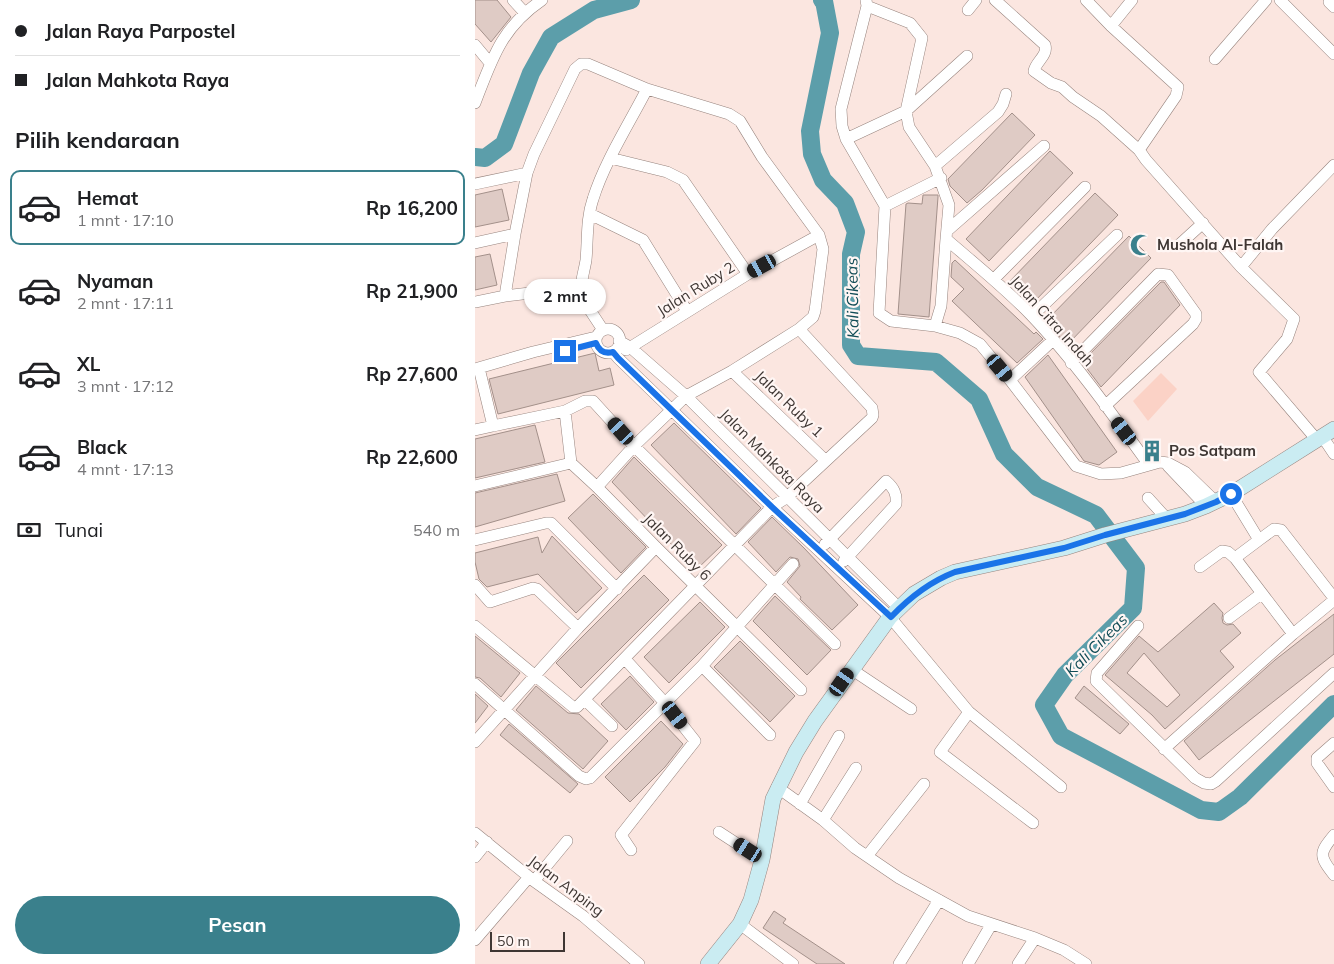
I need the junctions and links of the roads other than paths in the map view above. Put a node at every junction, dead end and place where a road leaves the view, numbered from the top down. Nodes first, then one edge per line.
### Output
1 (513, 0) edge
2 (542, 0) edge
3 (976, 0) edge
4 (995, 0) edge
5 (1086, 0) edge
6 (1132, 0) edge
7 (1266, 0) edge
8 (1280, 0) edge
9 (866, 3) edge
10 (967, 10) dead end
11 (524, 12) junction
12 (1111, 26) junction
13 (475, 45) edge
14 (1334, 54) edge
15 (967, 56) dead end
16 (1215, 59) dead end
17 (490, 63) junction
18 (647, 89) junction
19 (1006, 94) dead end
20 (475, 103) edge
21 (906, 111) junction
22 (846, 139) junction
23 (1044, 146) dead end
24 (1139, 150) junction
25 (611, 158) junction
26 (1334, 165) edge
27 (935, 166) junction
28 (527, 173) junction
29 (941, 178) junction
30 (475, 184) edge
31 (1085, 187) dead end
32 (885, 206) junction
33 (590, 214) junction
34 (1203, 223) junction
35 (515, 234) junction
36 (819, 235) junction
37 (947, 235) junction
38 (1117, 235) dead end
39 (475, 243) edge
40 (1181, 244) dead end
41 (1241, 267) junction
42 (748, 274) junction
43 (994, 279) junction
44 (580, 287) junction
45 (505, 296) junction
46 (475, 302) edge
47 (687, 311) junction
48 (1032, 316) junction
49 (935, 326) junction
50 (799, 329) junction
51 (599, 337) junction
52 (1053, 340) junction
53 (619, 341) junction
54 (630, 347) junction
55 (615, 355) junction
56 (1071, 362) junction
57 (732, 371) junction
58 (478, 372) edge
59 (1010, 380) junction
60 (685, 396) junction
61 (1105, 406) junction
62 (671, 410) junction
63 (565, 411) junction
64 (493, 426) junction
65 (475, 430) edge
66 (1324, 435) edge
67 (634, 446) junction
68 (1334, 454) edge
69 (825, 460) junction
70 (571, 462) junction
71 (1149, 465) junction
72 (475, 486) edge
73 (597, 487) junction
74 (1231, 494) junction
75 (786, 498) junction
76 (1148, 498) dead end
77 (1211, 504) junction
78 (772, 507) junction
79 (1161, 520) junction
80 (830, 539) junction
81 (475, 540) edge
82 (1259, 540) junction
83 (735, 544) junction
84 (656, 547) junction
85 (819, 551) junction
86 (848, 557) junction
87 (1235, 558) junction
88 (793, 564) dead end
89 (837, 567) junction
90 (1200, 567) dead end
91 (776, 584) junction
92 (695, 585) junction
93 (476, 588) edge
94 (617, 590) junction
95 (1261, 594) junction
96 (1334, 599) edge
97 (895, 612) junction
98 (1229, 618) dead end
99 (475, 626) edge
100 (1138, 626) dead end
101 (738, 627) junction
102 (578, 628) junction
103 (1293, 634) junction
104 (835, 644) dead end
105 (625, 659) junction
106 (702, 666) junction
107 (851, 669) junction
108 (1334, 673) edge
109 (535, 676) junction
110 (475, 684) edge
111 (801, 690) dead end
112 (585, 700) junction
113 (665, 703) junction
114 (504, 708) junction
115 (911, 710) dead end
116 (969, 712) junction
117 (612, 726) dead end
118 (770, 735) dead end
119 (839, 736) dead end
120 (475, 742) edge
121 (1334, 743) edge
122 (1164, 749) junction
123 (856, 768) dead end
124 (924, 784) dead end
125 (1061, 786) dead end
126 (777, 787) junction
127 (1334, 787) edge
128 (800, 804) junction
129 (823, 820) junction
130 (1033, 823) dead end
131 (719, 832) dead end
132 (475, 833) edge
133 (1334, 835) edge
134 (567, 841) dead end
135 (487, 842) junction
136 (631, 850) dead end
137 (867, 856) junction
138 (475, 857) edge
139 (762, 860) junction
140 (1334, 875) edge
141 (532, 879) junction
142 (939, 900) junction
143 (740, 924) junction
144 (991, 925) junction
145 (1035, 938) junction
146 (475, 940) edge
147 (639, 964) edge
148 (708, 964) edge
149 (793, 964) edge
150 (899, 964) edge
151 (968, 964) edge
152 (1018, 964) edge
153 (1086, 964) edge

1 - 11 street
2 - 11 street
3 - 10 street
4 - 24 street
5 - 12 street
6 - 12 street
7 - 16 street
8 - 14 street
9 - 21 street
9 - 22 street
11 - 17 street
12 - 24 street
13 - 17 street
15 - 21 street
17 - 20 street
18 - 25 street
18 - 28 street
18 - 36 street
19 - 27 street
21 - 22 street
21 - 27 street
22 - 32 street
23 - 37 street
24 - 34 street
25 - 33 street
25 - 42 street
26 - 41 street
27 - 29 street
28 - 30 street
28 - 35 street
29 - 32 street
29 - 37 street
31 - 43 street
32 - 49 street
33 - 44 street
33 - 47 street
34 - 40 street
34 - 41 street
35 - 39 street
35 - 45 street
36 - 42 street, Jalan Ruby 2
36 - 50 street
37 - 43 street, Jalan Citra Indah
37 - 49 street
38 - 48 street
41 - 66 street
42 - 47 street, Jalan Ruby 2
43 - 48 street, Jalan Citra Indah
44 - 45 street
44 - 51 street
45 - 46 street
47 - 54 street, Jalan Ruby 2
48 - 52 street, Jalan Citra Indah
49 - 59 street
50 - 57 street
50 - 69 street
51 - 53 street, Jalan Mahkota Raya
51 - 55 street, Jalan Mahkota Raya
51 - 58 street
52 - 56 street, Jalan Citra Indah
52 - 59 street
53 - 54 street, Jalan Mahkota Raya
53 - 55 street
54 - 55 street, Jalan Ruby 2
54 - 60 street, Jalan Mahkota Raya
55 - 62 street, Jalan Mahkota Raya
56 - 61 street, Jalan Citra Indah
56 - 61 street
57 - 60 street
57 - 69 street, Jalan Ruby 1
58 - 64 street
59 - 71 street
60 - 62 street
60 - 75 street, Jalan Mahkota Raya
61 - 71 street, Jalan Citra Indah
62 - 67 street
62 - 78 street, Jalan Mahkota Raya
63 - 64 street
63 - 67 street
63 - 70 street
64 - 65 street
66 - 68 street
66 - 74 main road
67 - 73 street
67 - 83 street
69 - 75 street
70 - 72 street
70 - 73 street, Jalan Ruby 6
71 - 77 street
73 - 84 street, Jalan Ruby 6
74 - 77 main road
74 - 82 street
75 - 78 street
75 - 80 street, Jalan Mahkota Raya
76 - 79 street
77 - 79 main road
78 - 83 street
78 - 85 street, Jalan Mahkota Raya
79 - 97 main road
80 - 85 street
80 - 86 street, Jalan Mahkota Raya
80 - 86 street
81 - 94 street
82 - 87 street
82 - 96 street
83 - 91 street
83 - 92 street
84 - 92 street, Jalan Ruby 6
84 - 94 street
85 - 89 street, Jalan Mahkota Raya
86 - 89 street
86 - 97 street, Jalan Mahkota Raya
87 - 90 street
87 - 95 street
88 - 91 street
89 - 97 street, Jalan Mahkota Raya
91 - 101 street
91 - 104 street
92 - 101 street, Jalan Ruby 6
92 - 105 street
93 - 102 street
94 - 102 street
95 - 98 street
95 - 103 street
96 - 103 street
97 - 107 main road
97 - 116 street
99 - 109 street
100 - 122 street
101 - 106 street
101 - 111 street, Jalan Ruby 6
102 - 109 street
103 - 122 street
105 - 112 street
105 - 113 street
106 - 113 street
106 - 118 street
107 - 115 street
107 - 126 main road
108 - 122 street
109 - 112 street
109 - 114 street
110 - 114 street
112 - 117 street
113 - 114 street
113 - 136 street
114 - 120 street
116 - 125 street
116 - 130 street
119 - 128 street
121 - 127 street
123 - 129 street
124 - 137 street
126 - 128 street
126 - 139 main road
128 - 129 street
129 - 137 street
131 - 139 street
132 - 135 street, Jalan Anping
133 - 140 street
134 - 141 street
135 - 138 street
135 - 141 street, Jalan Anping
137 - 142 street
139 - 143 main road
141 - 146 street
141 - 147 street, Jalan Anping
142 - 144 street
142 - 150 street
143 - 148 main road
143 - 149 street
144 - 145 street
144 - 151 street
145 - 152 street
145 - 153 street

